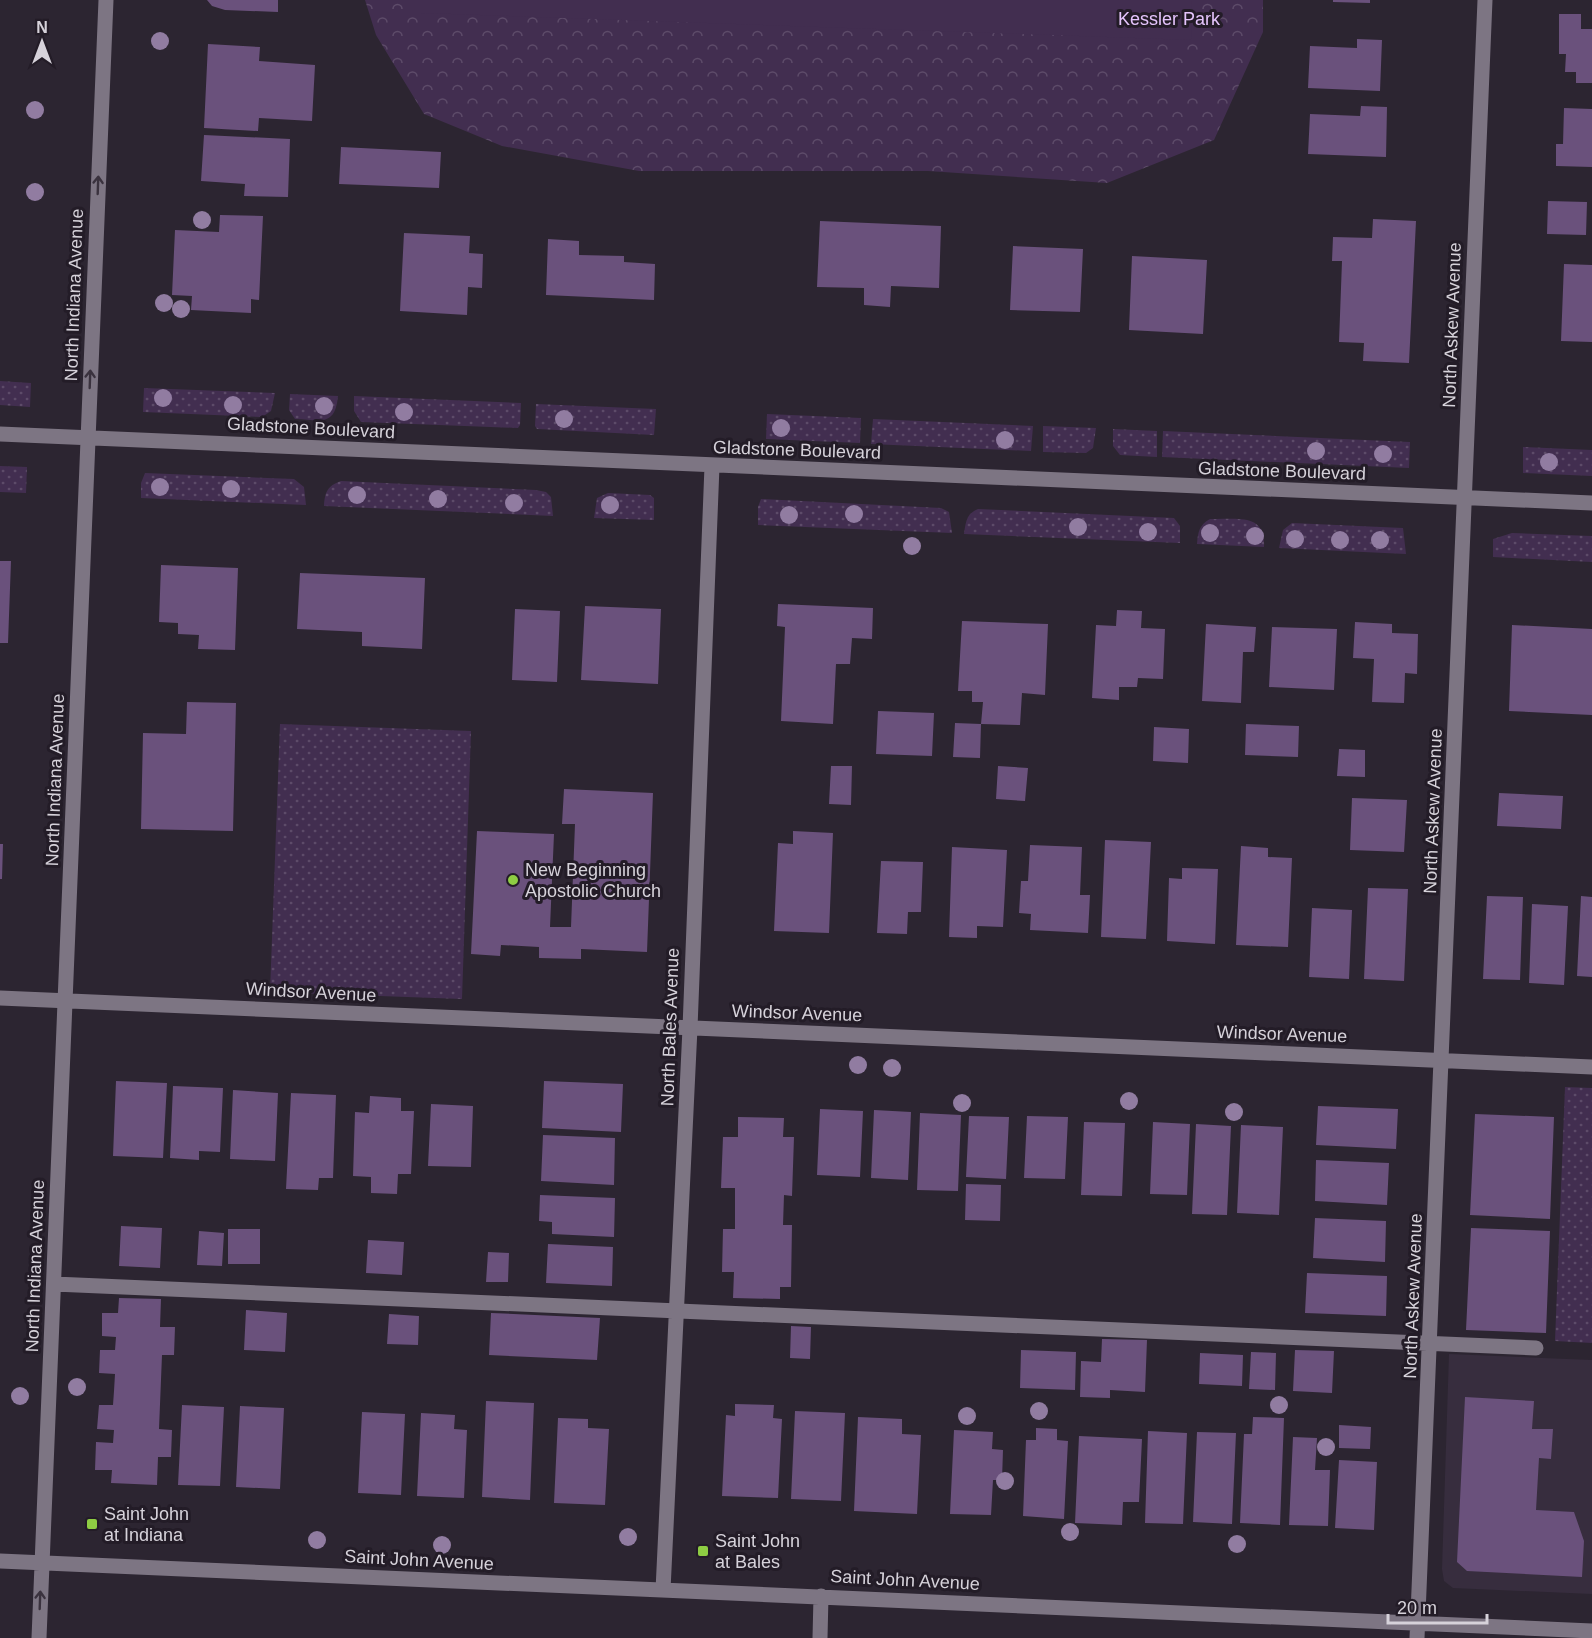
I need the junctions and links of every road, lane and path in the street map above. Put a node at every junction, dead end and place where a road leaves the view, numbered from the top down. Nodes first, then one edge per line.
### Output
1 (106, 0) edge
2 (1485, 0) edge
3 (0, 434) edge
4 (88, 438) junction
5 (712, 466) junction
6 (1465, 498) junction
7 (1592, 503) edge
8 (0, 998) edge
9 (65, 1000) junction
10 (690, 1029) junction
11 (1442, 1061) junction
12 (1592, 1067) edge
13 (54, 1284) junction
14 (676, 1310) junction
15 (1430, 1343) junction
16 (1536, 1348) dead end
17 (0, 1561) edge
18 (41, 1562) junction
19 (663, 1590) junction
20 (821, 1596) junction
21 (1418, 1630) edge
22 (1592, 1631) edge
23 (39, 1638) edge
24 (820, 1638) edge

4 -> 1 street, North Indiana Avenue
2 - 6 street, North Askew Avenue
3 - 4 street, Gladstone Boulevard
4 - 5 street, Gladstone Boulevard
4 - 9 street, North Indiana Avenue
5 - 6 street, Gladstone Boulevard
5 - 10 street, North Bales Avenue
6 - 7 street, Gladstone Boulevard
6 - 11 street, North Askew Avenue
8 - 9 street, Windsor Avenue
9 - 10 street, Windsor Avenue
9 - 13 street, North Indiana Avenue
10 - 11 street, Windsor Avenue
10 - 14 street, North Bales Avenue
11 - 12 street, Windsor Avenue
11 - 15 street, North Askew Avenue
13 - 14 street
13 - 18 street, North Indiana Avenue
14 - 15 street
14 - 19 street, North Bales Avenue
15 - 16 street
15 - 21 street, North Askew Avenue
17 - 18 street, Saint John Avenue
18 - 19 street, Saint John Avenue
23 -> 18 street, North Indiana Avenue
19 - 20 street, Saint John Avenue
20 - 21 street, Saint John Avenue
20 - 24 street
21 - 22 street, Saint John Avenue

